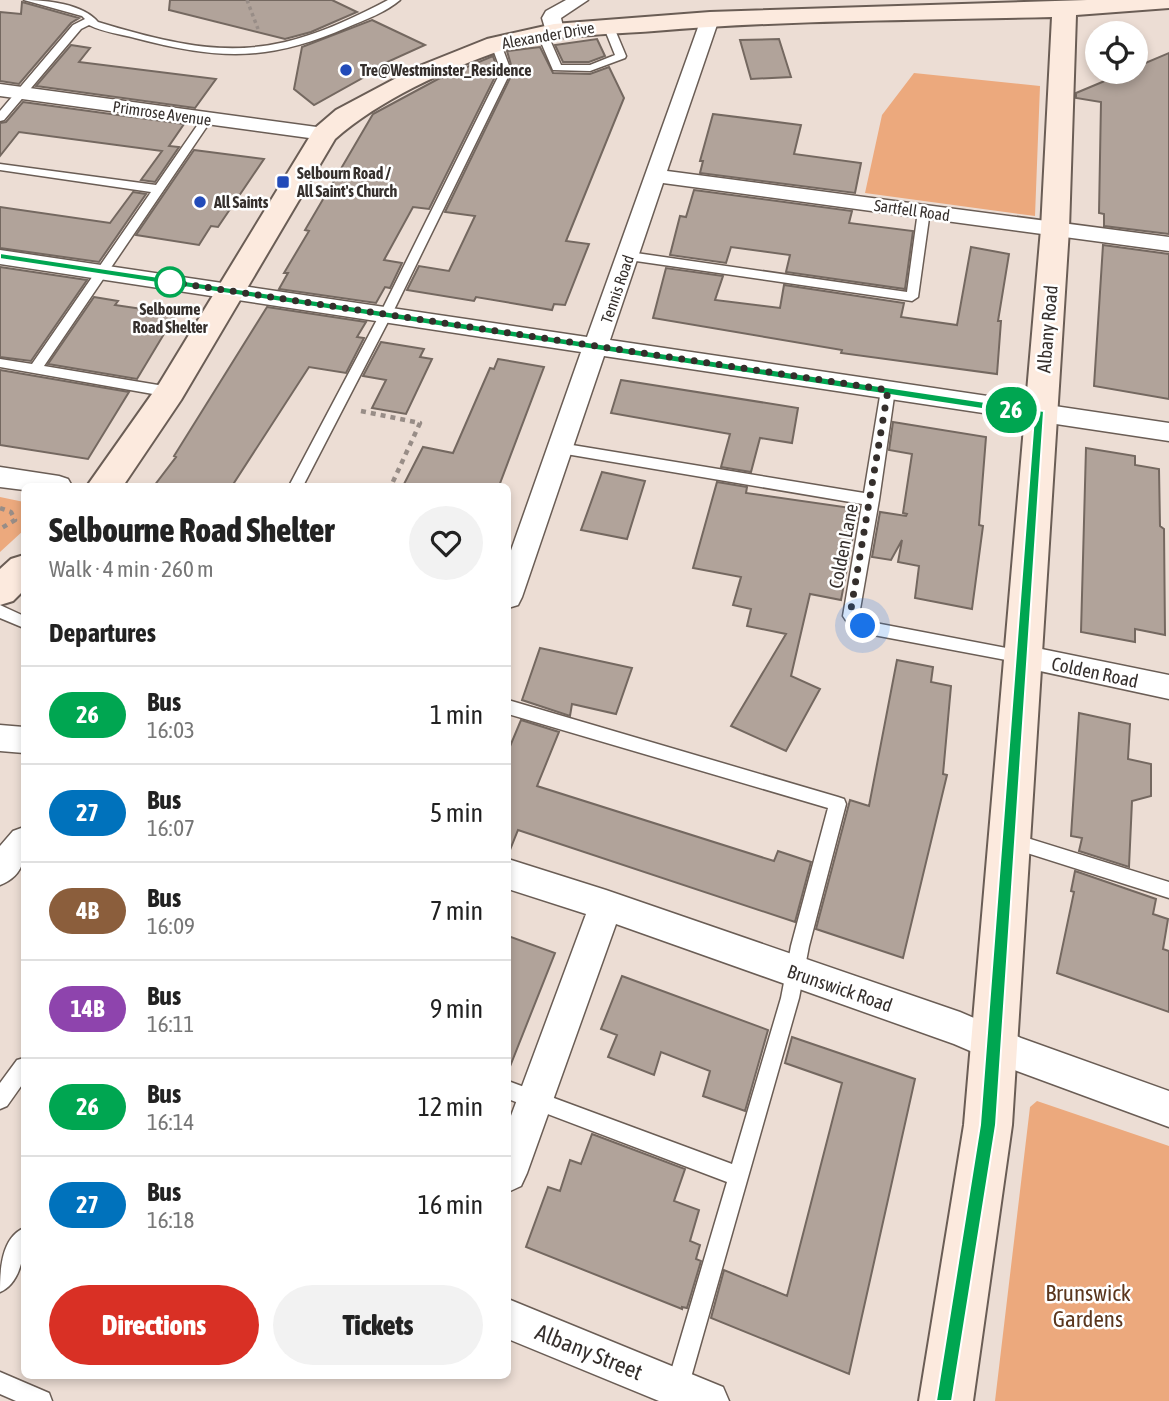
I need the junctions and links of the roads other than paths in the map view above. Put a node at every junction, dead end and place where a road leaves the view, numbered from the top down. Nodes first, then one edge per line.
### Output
1 (29, 0) edge
2 (395, 0) edge
3 (579, 0) edge
4 (1169, 1) edge
5 (1064, 4) edge
6 (710, 19) junction
7 (91, 20) junction
8 (608, 25) junction
9 (548, 32) junction
10 (496, 44) junction
11 (0, 90) edge
12 (21, 93) junction
13 (0, 118) edge
14 (207, 119) junction
15 (324, 134) junction
16 (0, 167) edge
17 (656, 176) junction
18 (158, 189) junction
19 (924, 211) junction
20 (1055, 229) junction
21 (1169, 244) edge
22 (629, 256) junction
23 (0, 257) edge
24 (103, 272) junction
25 (231, 292) junction
26 (386, 314) junction
27 (597, 346) junction
28 (0, 363) edge
29 (36, 368) junction
30 (888, 390) junction
31 (170, 392) junction
32 (1040, 414) junction
33 (1169, 432) edge
34 (560, 448) junction
35 (0, 477) edge
36 (39, 483) edge
37 (107, 483) edge
38 (298, 483) edge
39 (872, 500) junction
40 (21, 572) edge
41 (511, 588) edge
42 (0, 591) edge
43 (0, 611) edge
44 (21, 621) edge
45 (1022, 657) junction
46 (1169, 687) edge
47 (511, 709) edge
48 (0, 738) edge
49 (21, 740) edge
50 (1009, 840) junction
51 (21, 845) edge
52 (0, 870) edge
53 (511, 875) edge
54 (1169, 890) edge
55 (606, 905) junction
56 (795, 973) junction
57 (994, 1044) junction
58 (21, 1070) edge
59 (522, 1095) edge
60 (0, 1099) edge
61 (1169, 1110) edge
62 (511, 1156) edge
63 (737, 1176) junction
64 (21, 1244) edge
65 (0, 1282) edge
66 (511, 1320) edge
67 (0, 1383) edge
68 (693, 1394) edge
69 (41, 1401) edge
70 (946, 1401) edge

1 - 7 lane
2 - 7 lane
3 - 9 street
4 - 5 main road, Alexander Drive
5 - 6 main road, Alexander Drive
5 - 20 main road, Albany Road
6 - 8 main road, Alexander Drive
6 - 17 street, Tennis Road
7 - 12 lane
8 - 9 main road, Alexander Drive
8 - 9 lane
9 - 10 main road, Alexander Drive
10 - 15 main road, Alexander Drive
10 - 26 lane
11 - 12 street, Primrose Avenue
12 - 13 lane
12 - 14 street, Primrose Avenue
14 - 15 street, Primrose Avenue
14 - 18 lane
15 - 25 main road, Alexander Drive
16 - 18 lane
17 - 19 street, Sartfell Road
17 - 22 street, Tennis Road
18 - 24 lane
19 - 20 street, Sartfell Road
19 - 22 lane
20 - 21 street, Sartfell Road
20 - 32 main road, Albany Road
22 - 27 street, Tennis Road
23 - 24 street
24 - 25 street
24 - 29 lane
25 - 26 street
25 - 31 main road, Alexander Drive
26 - 27 street
26 - 38 lane
27 - 30 street
27 - 34 street, Tennis Road
28 - 29 lane
29 - 31 lane
30 - 32 street
30 - 39 lane, Colden Lane
31 - 37 main road, Alexander Drive
32 - 33 street
32 - 45 main road, Albany Road
34 - 39 lane
34 - 41 street, Tennis Road
35 - 36 street
39 - 45 lane, Colden Lane
40 - 42 main road
43 - 44 lane
45 - 46 street, Colden Road
45 - 50 main road, Albany Road
47 - 56 lane
48 - 49 street
50 - 54 lane
50 - 57 main road, Albany Road
51 - 52 street
53 - 55 street, Brunswick Road
55 - 56 street, Brunswick Road
55 - 59 street
56 - 57 street, Brunswick Road
56 - 63 lane
57 - 61 street, Brunswick Road
57 - 70 main road, Albany Road
58 - 60 lane
59 - 62 street
59 - 63 lane
63 - 68 lane
64 - 65 lane
66 - 68 street, Albany Street
67 - 69 lane

